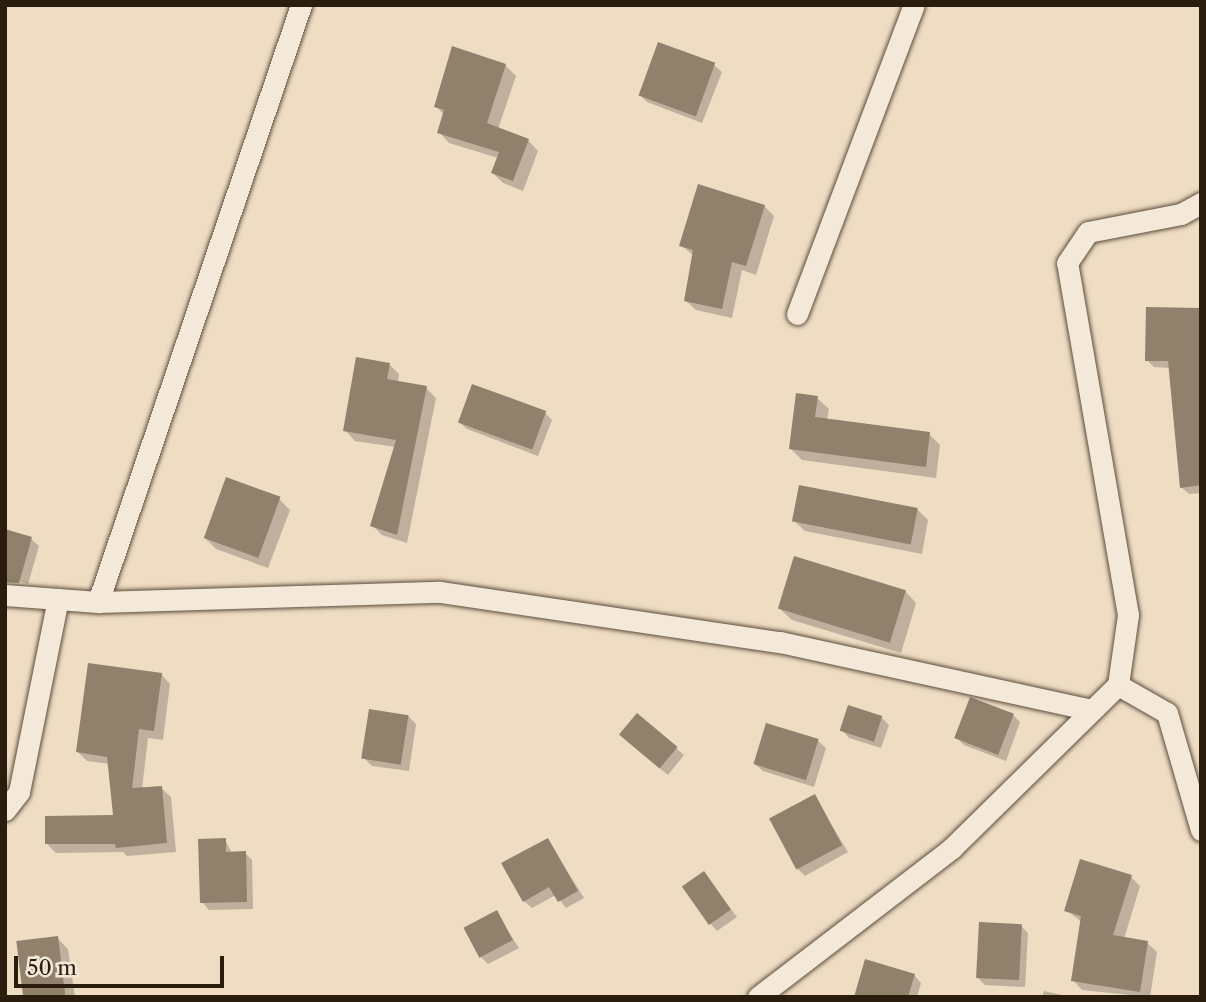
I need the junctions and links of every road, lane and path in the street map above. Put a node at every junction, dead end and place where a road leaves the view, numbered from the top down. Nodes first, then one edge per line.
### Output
1 (301, 5) edge
2 (914, 5) edge
3 (1201, 203) edge
4 (797, 314) dead end
5 (5, 594) edge
6 (58, 598) junction
7 (99, 602) junction
8 (1118, 685) junction
9 (1092, 710) junction
10 (5, 810) edge
11 (1201, 830) edge
12 (758, 997) edge

1 - 7 street
2 - 4 street
3 - 8 street
5 - 6 street
6 - 7 street
6 - 10 street
7 - 9 street
8 - 9 street
8 - 11 street
9 - 12 street

